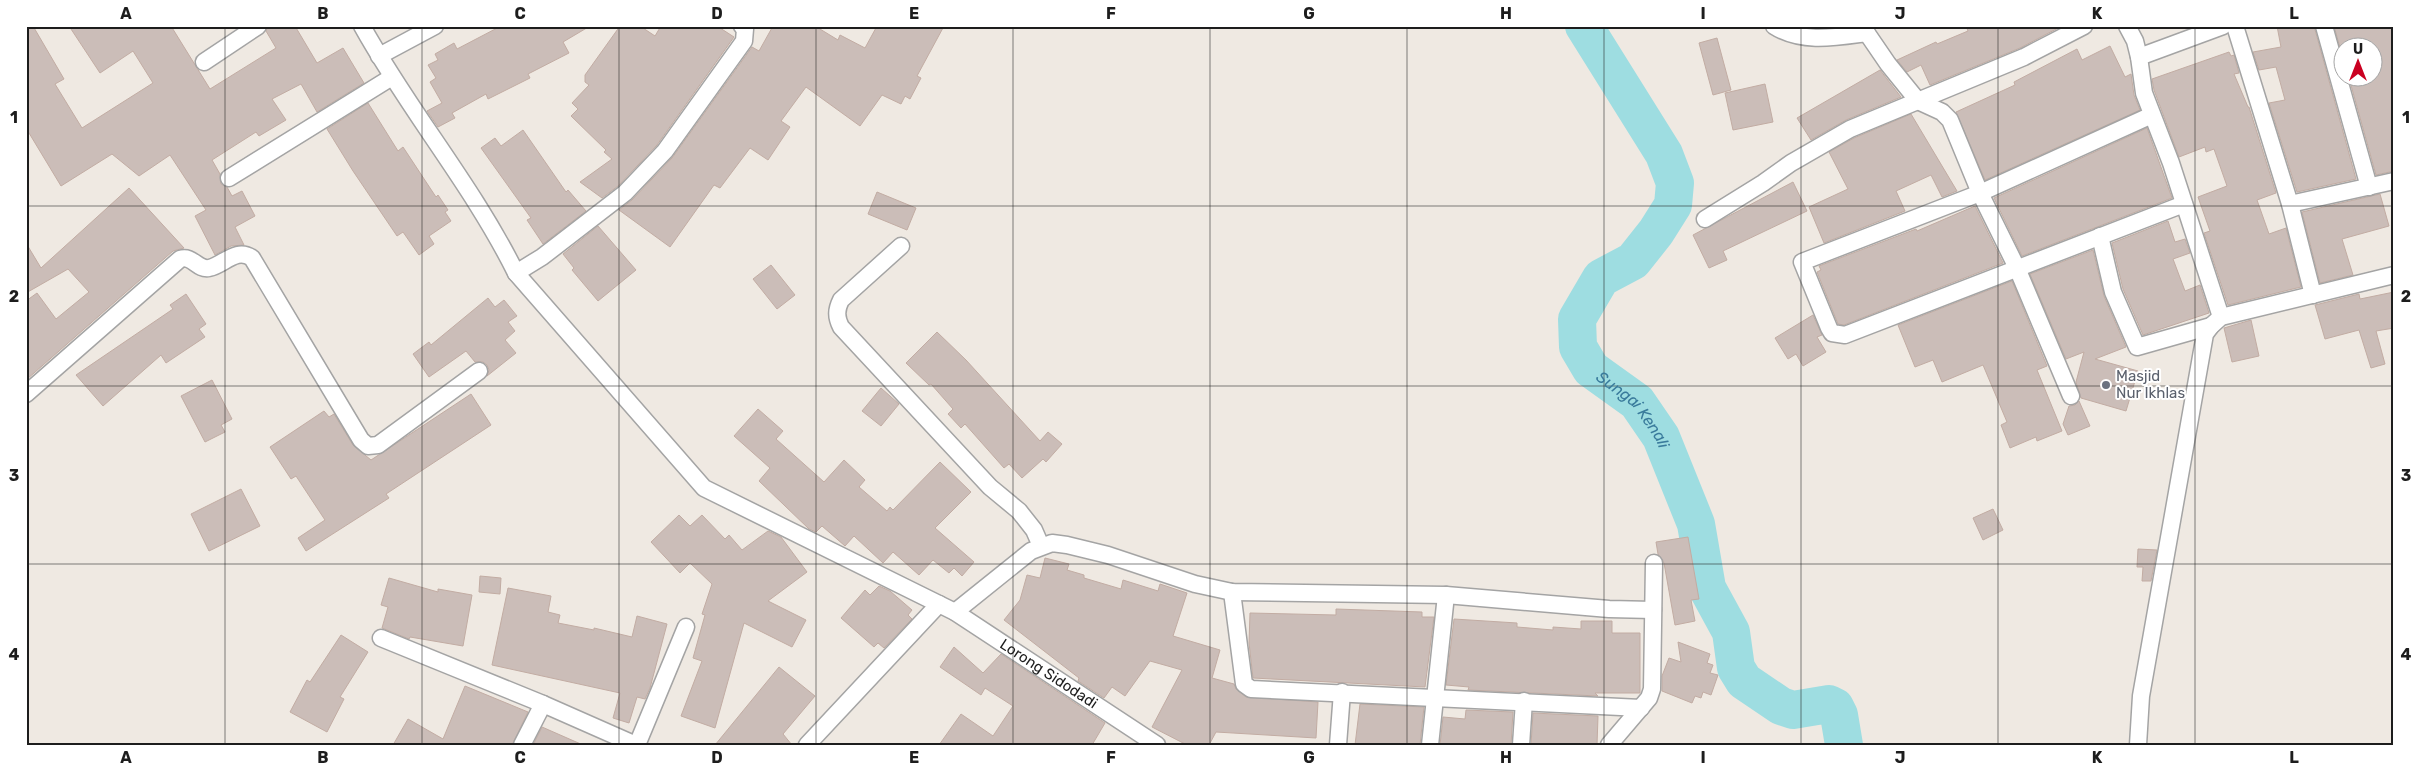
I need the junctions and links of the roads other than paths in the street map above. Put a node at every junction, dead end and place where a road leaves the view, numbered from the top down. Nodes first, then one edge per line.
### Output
1 (258, 26) edge
2 (362, 26) edge
3 (435, 26) edge
4 (742, 26) edge
5 (1774, 26) edge
6 (2084, 26) edge
7 (2127, 26) edge
8 (2223, 26) edge
9 (2235, 26) edge
10 (2324, 26) edge
11 (1865, 30) edge
12 (379, 56) junction
13 (2139, 57) junction
14 (204, 62) dead end
15 (392, 78) junction
16 (1918, 101) junction
17 (2152, 115) junction
18 (228, 178) dead end
19 (2394, 181) edge
20 (2369, 187) junction
21 (1980, 193) junction
22 (2184, 204) junction
23 (2290, 204) junction
24 (1705, 219) dead end
25 (2100, 236) junction
26 (901, 246) dead end
27 (2017, 268) junction
28 (516, 273) junction
29 (2394, 275) edge
30 (2313, 295) junction
31 (2216, 322) junction
32 (479, 371) dead end
33 (26, 394) edge
34 (2070, 396) dead end
35 (1041, 546) junction
36 (1654, 563) dead end
37 (1232, 592) junction
38 (1446, 595) junction
39 (940, 604) junction
40 (1653, 610) junction
41 (955, 612) junction
42 (686, 627) dead end
43 (381, 638) dead end
44 (1342, 692) junction
45 (1435, 697) junction
46 (1524, 701) junction
47 (543, 704) junction
48 (1641, 708) junction
49 (522, 745) edge
50 (636, 745) edge
51 (807, 745) edge
52 (1157, 745) edge
53 (1338, 745) edge
54 (1430, 745) edge
55 (1521, 745) edge
56 (1609, 745) edge
57 (2138, 745) edge

1 - 14 street
2 - 12 street, Lorong Sidodadi
3 - 12 street
4 - 28 street
5 - 11 street
6 - 16 street
7 - 13 street
8 - 13 street
9 - 23 street
10 - 20 street
11 - 16 street
12 - 15 street, Lorong Sidodadi
13 - 17 street
15 - 18 street
15 - 28 street, Lorong Sidodadi
16 - 21 street
16 - 24 street
17 - 21 street
17 - 22 street
19 - 20 street
20 - 23 street
21 - 27 street
21 - 27 street
22 - 25 street
22 - 31 street
23 - 30 street
25 - 27 street
25 - 31 street
26 - 35 street
27 - 34 street
28 - 39 street, Lorong Sidodadi
29 - 30 street
30 - 31 street
31 - 57 street
32 - 33 street
35 - 37 street
35 - 41 street
36 - 40 street
37 - 38 street
37 - 44 street
38 - 40 street
38 - 45 street
39 - 41 street, Lorong Sidodadi
39 - 51 street
40 - 48 street
41 - 52 street, Lorong Sidodadi
42 - 50 street
43 - 47 street
44 - 45 street
44 - 53 street
45 - 46 street
45 - 54 street
46 - 48 street
46 - 55 street
47 - 49 street
47 - 50 street
48 - 56 street

